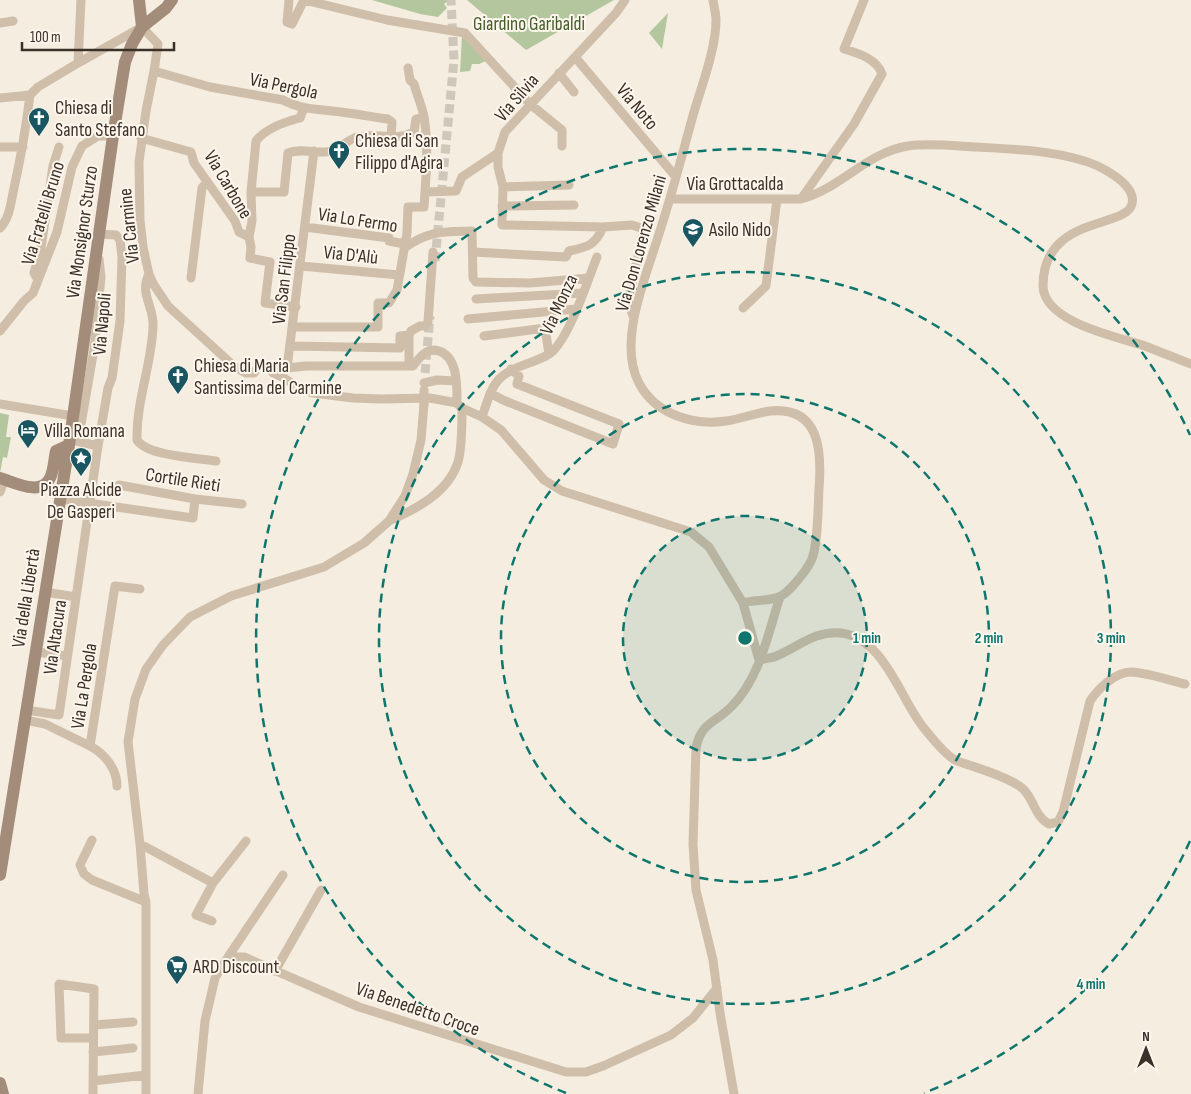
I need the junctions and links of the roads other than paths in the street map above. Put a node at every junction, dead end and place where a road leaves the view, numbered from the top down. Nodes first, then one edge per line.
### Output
1 (81, 0) edge
2 (139, 0) edge
3 (172, 0) edge
4 (288, 0) edge
5 (625, 0) edge
6 (713, 0) edge
7 (864, 0) edge
8 (13, 21) dead end
9 (0, 23) edge
10 (142, 27) junction
11 (575, 57) junction
12 (78, 63) junction
13 (408, 68) dead end
14 (154, 70) junction
15 (559, 73) junction
16 (574, 92) dead end
17 (30, 95) junction
18 (0, 98) edge
19 (530, 104) junction
20 (304, 108) junction
21 (424, 117) junction
22 (113, 136) junction
23 (141, 138) junction
24 (392, 138) junction
25 (562, 146) dead end
26 (0, 147) edge
27 (23, 147) junction
28 (59, 147) dead end
29 (314, 151) junction
30 (498, 153) junction
31 (676, 177) junction
32 (207, 181) junction
33 (569, 185) dead end
34 (503, 187) junction
35 (251, 192) junction
36 (425, 192) junction
37 (670, 199) junction
38 (777, 199) junction
39 (801, 199) junction
40 (574, 204) dead end
41 (502, 206) junction
42 (2, 226) edge
43 (305, 227) junction
44 (603, 227) junction
45 (99, 234) junction
46 (249, 237) junction
47 (405, 246) junction
48 (97, 249) junction
49 (433, 252) tunnel mouth
50 (473, 252) junction
51 (597, 257) dead end
52 (301, 266) junction
53 (149, 274) junction
54 (399, 275) junction
55 (192, 278) dead end
56 (588, 278) junction
57 (38, 280) junction
58 (582, 293) junction
59 (476, 299) dead end
60 (296, 307) junction
61 (744, 308) dead end
62 (576, 309) junction
63 (633, 316) junction
64 (468, 319) dead end
65 (294, 327) junction
66 (0, 330) edge
67 (410, 335) junction
68 (484, 336) dead end
69 (291, 346) junction
70 (549, 354) junction
71 (1191, 364) edge
72 (410, 366) junction
73 (271, 368) junction
74 (288, 368) junction
75 (511, 369) junction
76 (425, 373) tunnel mouth
77 (456, 382) junction
78 (424, 387) junction
79 (490, 393) junction
80 (0, 404) edge
81 (460, 406) junction
82 (73, 416) junction
83 (482, 417) junction
84 (100, 433) joint
85 (72, 442) junction
86 (98, 446) junction
87 (216, 461) dead end
88 (2, 478) edge
89 (119, 485) dead end
90 (0, 492) edge
91 (405, 496) junction
92 (60, 499) junction
93 (195, 499) junction
94 (425, 502) junction
95 (92, 503) junction
96 (242, 504) dead end
97 (389, 521) junction
98 (140, 589) dead end
99 (45, 592) junction
100 (76, 597) junction
101 (780, 597) junction
102 (743, 603) junction
103 (36, 652) junction
104 (67, 656) junction
105 (759, 660) junction
106 (1185, 684) dead end
107 (26, 714) junction
108 (90, 746) junction
109 (117, 786) dead end
110 (92, 840) dead end
111 (246, 841) dead end
112 (140, 844) junction
113 (0, 875) edge
114 (283, 875) dead end
115 (213, 883) junction
116 (321, 890) dead end
117 (146, 902) junction
118 (212, 921) dead end
119 (228, 958) junction
120 (276, 970) junction
121 (717, 988) junction
122 (133, 1022) dead end
123 (94, 1025) junction
124 (94, 1038) junction
125 (132, 1048) dead end
126 (93, 1052) junction
127 (146, 1075) junction
128 (93, 1081) junction
129 (0, 1083) edge
130 (3, 1094) edge
131 (93, 1094) edge
132 (146, 1094) edge
133 (198, 1094) edge
134 (734, 1094) edge

1 - 12 street
2 - 10 main road
3 - 10 main road
4 - 19 street
5 - 11 street, Via Silvia
6 - 31 street, Via Don Lorenzo Milani
7 - 39 street
8 - 9 street
10 - 12 street
10 - 14 street, Via Carmine
10 - 22 main road, Via Monsignor Sturzo
11 - 15 street, Via Silvia
11 - 31 street, Via Noto
12 - 17 street
13 - 21 street
14 - 20 street, Via Pergola
14 - 23 street, Via Carmine
15 - 16 street
15 - 19 street, Via Silvia
17 - 18 street
17 - 27 street
19 - 25 street
19 - 30 street, Via Silvia
20 - 24 street, Via Pergola
20 - 35 street
21 - 24 street
21 - 36 street
22 - 45 main road, Via Monsignor Sturzo
22 - 57 street, Via Fratelli Bruno
23 - 32 street, Via Carbone
23 - 53 street, Via Carmine
24 - 29 street
26 - 27 street
27 - 42 street
28 - 57 street
29 - 35 street
29 - 43 street, Via San Filippo
30 - 34 street
30 - 36 street
31 - 37 street, Via Don Lorenzo Milani
32 - 46 street, Via Carbone
32 - 55 street
33 - 34 street
34 - 41 street
35 - 46 street
36 - 47 street
37 - 38 street, Via Grottacalda
37 - 63 street, Via Don Lorenzo Milani
38 - 39 street, Via Grottacalda
38 - 61 street
39 - 71 street
40 - 41 street
41 - 44 street
43 - 47 street, Via Lo Fermo
43 - 52 street, Via San Filippo
44 - 50 street
44 - 63 street
45 - 48 main road, Via Monsignor Sturzo
45 - 84 street, Via Napoli
46 - 60 street, Via Carbone
47 - 50 street
47 - 54 street
48 - 82 main road, Via Monsignor Sturzo
48 - 85 street
49 - 67 street
50 - 56 street
51 - 56 street, Via Monza
52 - 54 street, Via D'Alù
52 - 60 street, Via San Filippo
53 - 73 street, Via Carmine
53 - 87 street
54 - 65 street
56 - 58 street, Via Monza
57 - 66 street, Via Fratelli Bruno
58 - 59 street
58 - 62 street, Via Monza
60 - 65 street, Via San Filippo
62 - 64 street
62 - 70 street, Via Monza
63 - 101 street, Via Don Lorenzo Milani
65 - 69 street, Via San Filippo
67 - 69 street
67 - 72 street
68 - 70 street
69 - 74 street, Via San Filippo
70 - 75 street, Via Monza
72 - 74 street, Via Carmine
72 - 77 street
73 - 74 street, Via Carmine
73 - 81 street
75 - 79 street, Via Monza
75 - 79 street
76 - 78 street
77 - 78 street
77 - 81 street
78 - 91 street, bridge
79 - 83 street, Via Monza
80 - 82 street
81 - 83 street
81 - 94 street
82 - 85 main road, Via della Libertà
83 - 102 street
84 - 86 street, Via Altacura
85 - 86 street
85 - 88 main road
85 - 92 main road, Via della Libertà
86 - 95 street, Via Altacura
88 - 90 street
89 - 93 street, Cortile Rieti
91 - 94 street
91 - 97 street
92 - 95 street
92 - 99 main road, Via della Libertà
93 - 95 street
93 - 96 street, Cortile Rieti
94 - 97 street
95 - 100 street, Via Altacura
97 - 112 street
98 - 108 street, Via La Pergola
99 - 100 street
99 - 103 main road, Via della Libertà
100 - 104 street, Via Altacura
101 - 102 street
101 - 105 street
102 - 105 street
103 - 104 street
103 - 107 main road, Via della Libertà
104 - 107 street, Via Altacura
105 - 106 street
105 - 121 street
107 - 108 street, Via La Pergola
107 - 113 main road, Via della Libertà
108 - 109 street
110 - 117 street
111 - 115 street
112 - 115 street
112 - 117 street
114 - 119 street
115 - 118 street
116 - 120 street
117 - 127 street
119 - 120 street, Via Benedetto Croce
119 - 133 street
120 - 121 street, Via Benedetto Croce
121 - 134 street
122 - 123 street
123 - 124 street
123 - 124 street
124 - 126 street
125 - 126 street
126 - 128 street
127 - 128 street
127 - 132 street
128 - 131 street
129 - 130 main road

